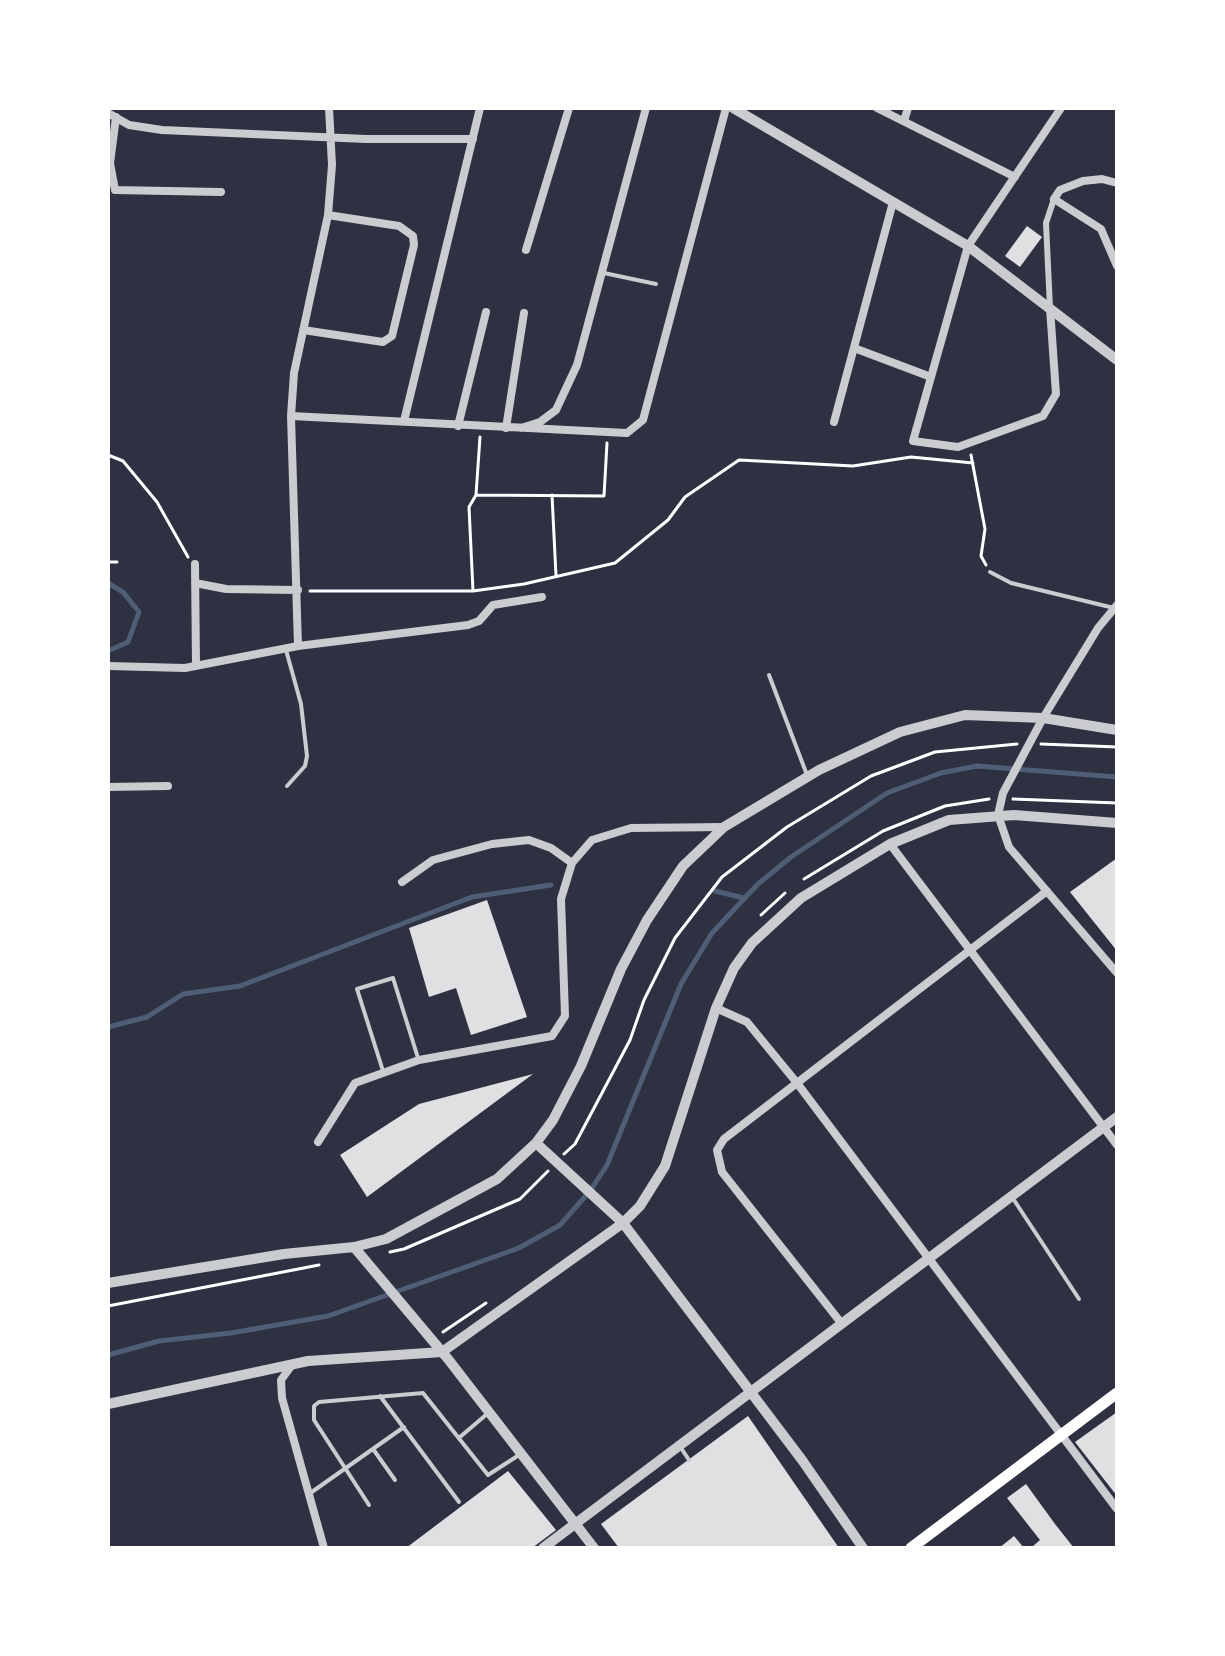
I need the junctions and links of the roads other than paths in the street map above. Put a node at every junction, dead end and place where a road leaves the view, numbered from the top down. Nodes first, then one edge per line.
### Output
1 (329, 108) edge
2 (480, 108) edge
3 (569, 108) edge
4 (646, 108) edge
5 (726, 108) edge
6 (733, 108) edge
7 (877, 108) edge
8 (908, 108) edge
9 (1061, 108) edge
10 (112, 115) edge
11 (904, 121) junction
12 (331, 138) junction
13 (473, 139) junction
14 (1015, 177) junction
15 (1117, 183) edge
16 (221, 192) dead end
17 (1054, 199) junction
18 (893, 202) junction
19 (328, 215) junction
20 (968, 246) junction
21 (526, 250) dead end
22 (1117, 266) edge
23 (601, 272) junction
24 (656, 284) dead end
25 (1050, 308) junction
26 (486, 312) dead end
27 (524, 313) dead end
28 (303, 330) junction
29 (854, 348) junction
30 (1117, 360) edge
31 (931, 377) junction
32 (291, 416) junction
33 (404, 421) junction
34 (834, 422) dead end
35 (458, 426) junction
36 (506, 428) junction
37 (517, 429) junction
38 (195, 567) road end
39 (990, 572) road end
40 (195, 583) junction
41 (298, 590) junction
42 (542, 597) dead end
43 (1116, 606) edge
44 (298, 646) junction
45 (286, 648) junction
46 (108, 666) edge
47 (196, 666) junction
48 (769, 675) dead end
49 (1043, 718) junction
50 (1117, 730) edge
51 (808, 777) junction
52 (168, 786) dead end
53 (287, 786) dead end
54 (108, 787) edge
55 (998, 815) junction
56 (1117, 823) edge
57 (724, 827) junction
58 (890, 844) junction
59 (572, 863) junction
60 (402, 882) dead end
61 (1047, 891) junction
62 (969, 950) junction
63 (1117, 973) edge
64 (716, 1008) junction
65 (419, 1060) junction
66 (383, 1071) junction
67 (797, 1083) junction
68 (1117, 1117) edge
69 (1104, 1127) junction
70 (318, 1142) dead end
71 (536, 1143) junction
72 (1117, 1145) edge
73 (1012, 1197) junction
74 (620, 1220) junction
75 (357, 1252) junction
76 (930, 1258) junction
77 (111, 1281) edge
78 (1079, 1299) dead end
79 (842, 1324) junction
80 (442, 1352) junction
81 (292, 1365) junction
82 (750, 1393) junction
83 (1117, 1393) edge
84 (380, 1396) junction
85 (108, 1404) edge
86 (489, 1413) junction
87 (404, 1427) junction
88 (1061, 1434) junction
89 (459, 1437) junction
90 (680, 1446) junction
91 (373, 1449) junction
92 (521, 1454) junction
93 (689, 1460) dead end
94 (345, 1472) junction
95 (395, 1480) dead end
96 (309, 1494) junction
97 (459, 1502) dead end
98 (369, 1505) dead end
99 (1117, 1509) edge
100 (575, 1524) junction
101 (324, 1548) edge
102 (543, 1548) edge
103 (594, 1548) edge
104 (863, 1548) edge
105 (911, 1548) edge

1 - 12 street
2 - 13 street
3 - 21 street
4 - 23 street
5 - 37 street
6 - 18 street
7 - 11 street
8 - 11 street
9 - 14 street
10 - 12 street
10 - 16 street
11 - 14 street
12 - 13 street
12 - 19 street
13 - 33 street
14 - 20 street
15 - 17 street
17 - 22 street
17 - 25 street
18 - 20 street
18 - 29 street
19 - 28 street
19 - 28 street
20 - 25 street
20 - 31 street
23 - 24 lane
23 - 37 street
25 - 30 street
25 - 31 street
26 - 35 street
27 - 36 street
28 - 32 street
29 - 31 street
29 - 34 street
32 - 33 street
32 - 41 street
33 - 35 street
35 - 36 street
36 - 37 street
38 - 40 street
39 - 43 lane
40 - 41 street
40 - 47 street
41 - 44 street
42 - 44 street
43 - 49 street
44 - 45 street
45 - 47 street
45 - 53 lane
46 - 47 street
48 - 51 lane
49 - 50 street
49 - 51 street
49 - 55 street
51 - 57 street
52 - 54 street
55 - 56 street
55 - 58 street
55 - 61 street
57 - 59 street
57 - 71 street
58 - 62 street
58 - 64 street
59 - 60 street
59 - 65 street
61 - 62 street
61 - 63 street
62 - 67 street
62 - 69 street
64 - 67 street
64 - 74 street
65 - 66 street
65 - 66 lane
66 - 70 street
67 - 76 street
67 - 79 street
68 - 69 street
69 - 72 street
69 - 73 street
71 - 74 street
71 - 75 street
73 - 76 street
73 - 78 lane
74 - 80 street
74 - 82 street
75 - 77 street
75 - 80 street
76 - 79 street
76 - 88 street
79 - 82 street
80 - 81 street
80 - 86 street
81 - 85 street
81 - 96 street
82 - 90 street
82 - 104 street
83 - 88 main road
84 - 87 lane
84 - 89 lane
84 - 94 lane
86 - 89 lane
86 - 92 street
87 - 91 lane
87 - 97 lane
88 - 99 street
88 - 105 main road
89 - 92 lane
90 - 93 lane
90 - 100 street
91 - 94 lane
91 - 95 lane
92 - 100 street
94 - 96 lane
94 - 98 lane
96 - 101 street
100 - 102 street
100 - 103 street

